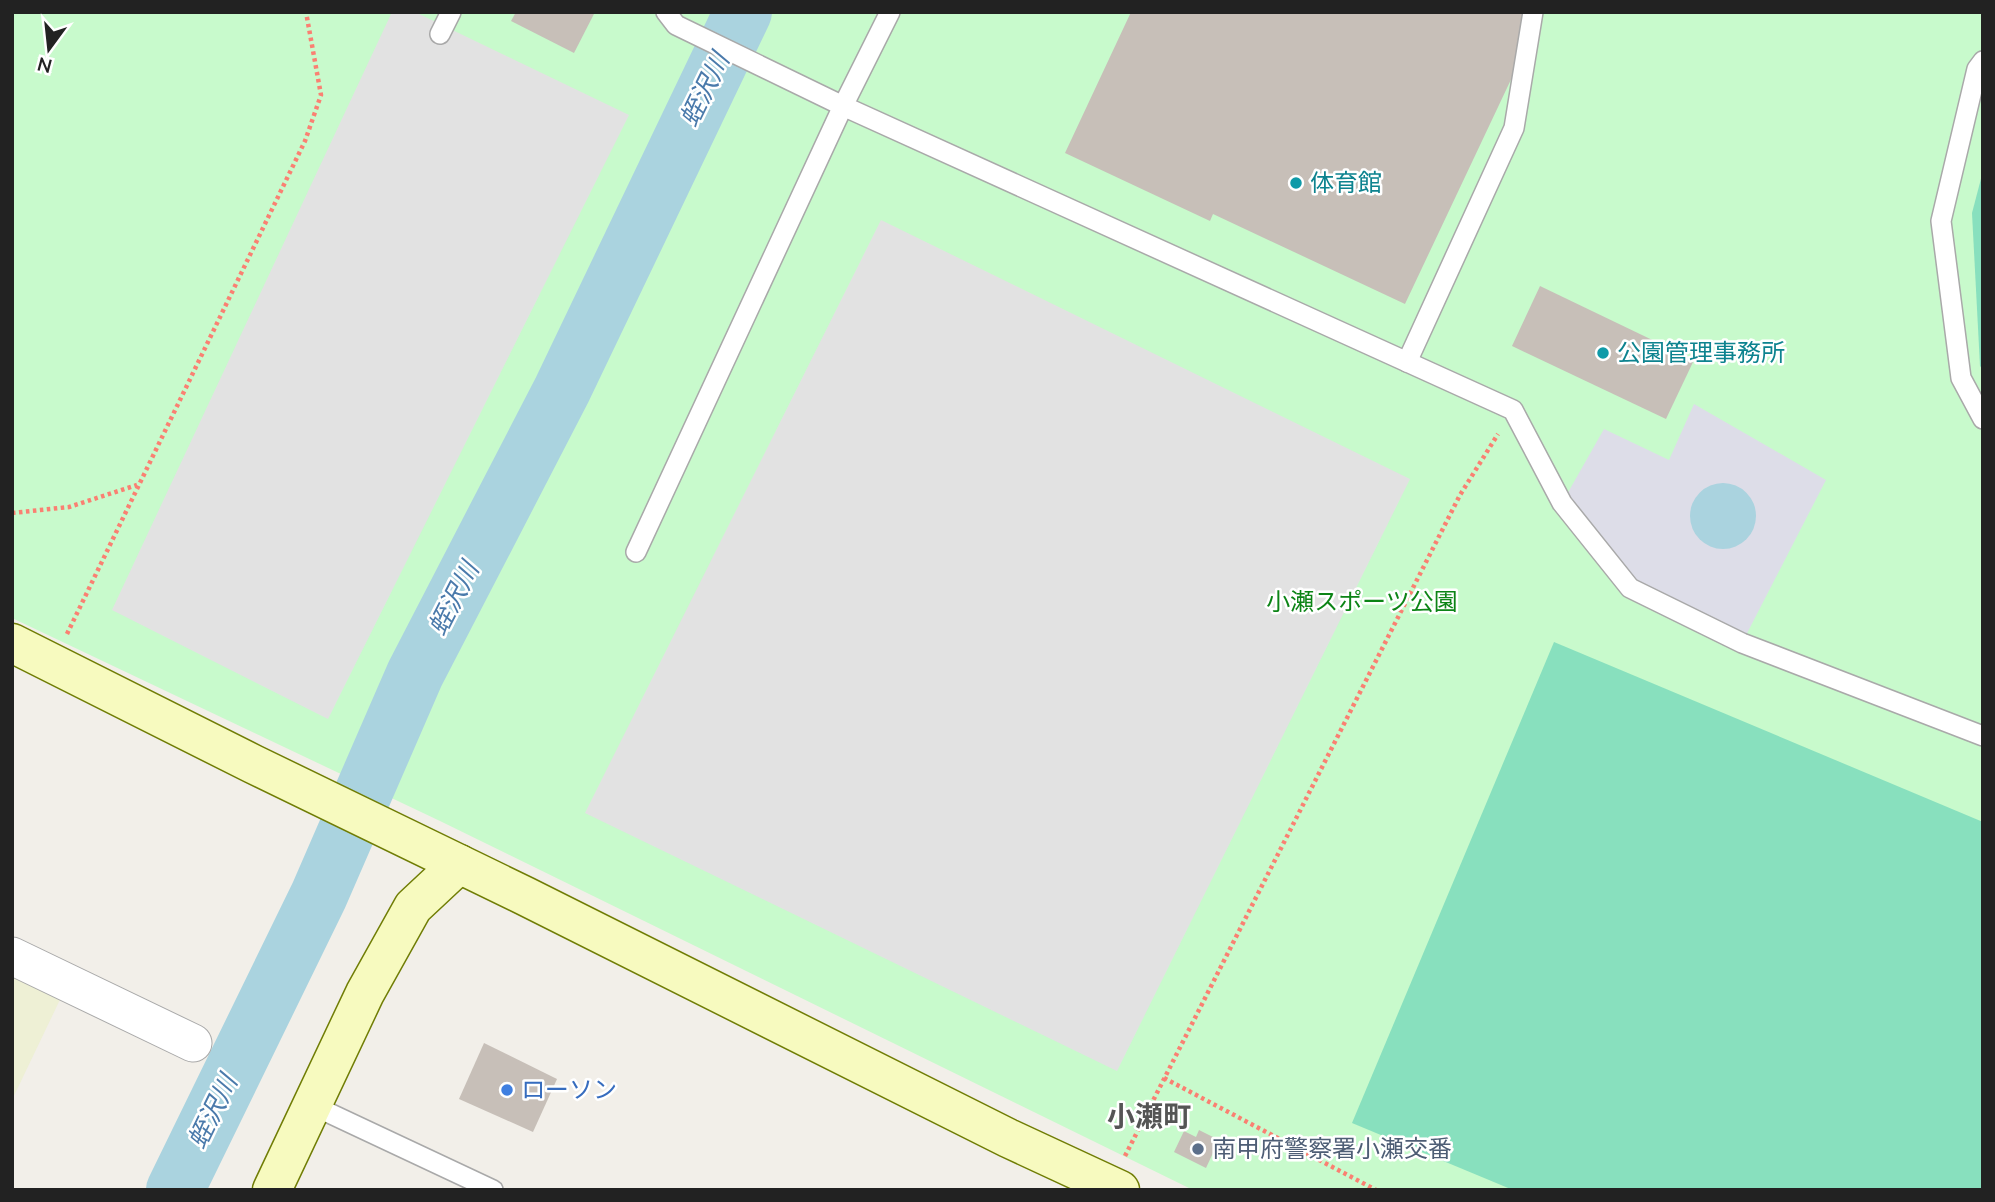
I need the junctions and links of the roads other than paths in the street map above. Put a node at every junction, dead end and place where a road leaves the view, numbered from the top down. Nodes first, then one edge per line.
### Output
1 (451, 12) edge
2 (890, 12) edge
3 (1533, 12) edge
4 (671, 19) edge
5 (440, 34) dead end
6 (1983, 61) edge
7 (843, 106) junction
8 (1407, 362) junction
9 (1983, 419) edge
10 (636, 552) dead end
11 (12, 643) edge
12 (1983, 736) edge
13 (459, 864) junction
14 (12, 956) edge
15 (193, 1043) dead end
16 (312, 1105) junction
17 (1115, 1187) edge
18 (272, 1190) edge
19 (493, 1190) edge

1 - 5 lane
2 - 7 lane
3 - 8 lane
4 - 7 lane
6 - 9 lane
7 - 8 lane
7 - 10 lane
8 - 12 lane
11 - 13 street
13 - 16 street
13 - 17 street
14 - 15 street
16 - 18 street
16 - 19 lane

